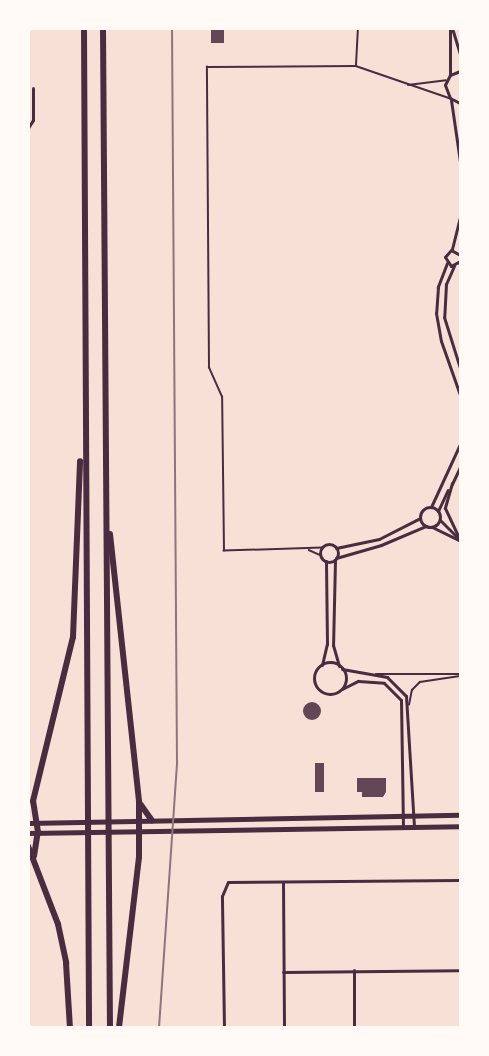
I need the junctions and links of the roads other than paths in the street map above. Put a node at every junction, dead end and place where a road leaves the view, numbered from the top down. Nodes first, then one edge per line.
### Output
1 (84, 28) edge
2 (103, 28) edge
3 (358, 28) edge
4 (451, 28) edge
5 (460, 55) edge
6 (356, 66) junction
7 (460, 71) edge
8 (450, 75) junction
9 (447, 80) junction
10 (407, 85) junction
11 (33, 88) dead end
12 (450, 99) junction
13 (460, 103) edge
14 (28, 128) edge
15 (460, 162) edge
16 (460, 216) edge
17 (460, 246) edge
18 (451, 250) junction
19 (460, 253) edge
20 (447, 263) junction
21 (460, 263) edge
22 (453, 266) junction
23 (83, 316) junction
24 (460, 368) edge
25 (460, 395) edge
26 (460, 444) edge
27 (460, 467) edge
28 (452, 483) junction
29 (106, 503) junction
30 (431, 507) junction
31 (438, 511) junction
32 (420, 518) junction
33 (440, 518) junction
34 (426, 525) junction
35 (431, 526) junction
36 (460, 540) edge
37 (322, 548) junction
38 (336, 548) junction
39 (308, 550) junction
40 (320, 555) junction
41 (335, 559) junction
42 (326, 561) junction
43 (322, 665) junction
44 (341, 667) junction
45 (375, 674) junction
46 (460, 675) edge
47 (342, 689) junction
48 (409, 705) junction
49 (139, 802) junction
50 (460, 815) edge
51 (414, 816) junction
52 (403, 817) junction
53 (139, 821) junction
54 (154, 821) junction
55 (28, 823) edge
56 (37, 823) junction
57 (460, 826) edge
58 (403, 827) junction
59 (414, 827) junction
60 (139, 830) junction
61 (38, 832) junction
62 (28, 833) edge
63 (28, 846) edge
64 (34, 856) junction
65 (460, 880) edge
66 (283, 881) junction
67 (354, 970) junction
68 (460, 970) edge
69 (283, 972) junction
70 (70, 1028) edge
71 (89, 1028) edge
72 (110, 1028) edge
73 (119, 1028) edge
74 (224, 1028) edge
75 (284, 1028) edge
76 (354, 1028) edge

1 - 23 highway
2 - 29 highway
3 - 6 lane
4 - 5 street
4 - 8 street
6 - 10 lane
6 - 39 lane
7 - 8 street
8 - 9 street
9 - 10 lane
9 - 12 street
10 - 12 lane
11 - 14 street
12 - 13 street
12 - 15 street
16 - 18 street
17 - 19 street
18 - 19 street
18 - 20 street
20 - 22 street
20 - 25 street
21 - 22 street
22 - 24 street
23 - 56 highway
23 - 71 highway
26 - 30 street
27 - 28 street
28 - 31 street
28 - 36 street
29 - 49 highway
29 - 72 highway
30 - 31 street
30 - 32 street
31 - 33 street
32 - 34 street
32 - 38 street
33 - 35 street
33 - 36 street
34 - 35 street
34 - 41 street
35 - 36 street
37 - 38 street
37 - 39 lane
37 - 40 street
38 - 41 street
39 - 40 lane
40 - 42 street
41 - 42 street
41 - 44 street
42 - 43 street
43 - 44 street
43 - 47 street
44 - 45 street
44 - 47 street
45 - 46 lane
45 - 48 street
46 - 48 lane
47 - 52 street
48 - 51 street
49 - 53 highway
49 - 54 highway
50 - 51 main road
51 - 52 main road
51 - 59 street
52 - 54 main road
52 - 58 street
53 - 54 main road
53 - 56 main road
53 - 60 highway
55 - 56 main road
56 - 61 highway
57 - 59 main road
58 - 59 main road
58 - 60 main road
60 - 61 main road
60 - 73 highway
61 - 62 main road
61 - 64 highway
63 - 64 highway
64 - 70 highway
65 - 66 street
66 - 69 street
66 - 74 street
67 - 68 street
67 - 69 street
67 - 76 street
69 - 75 street

